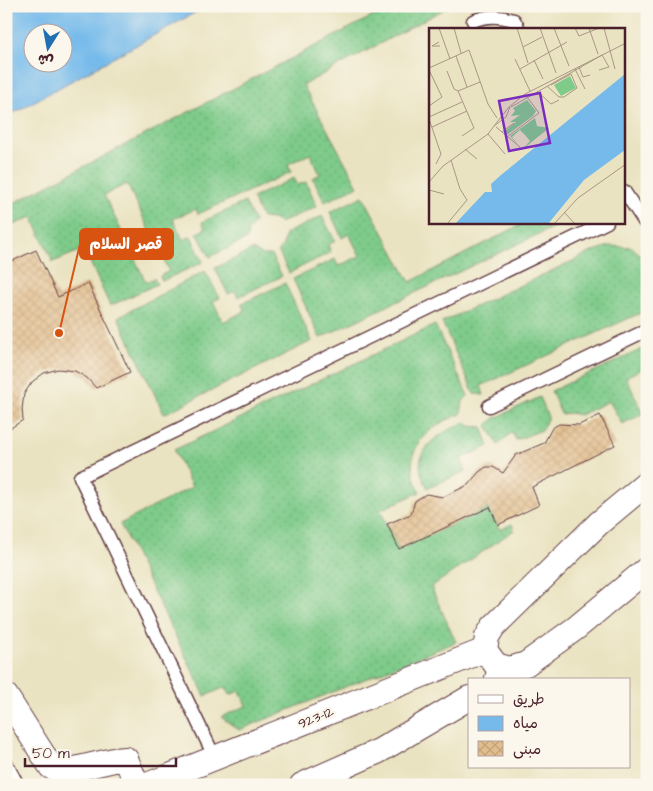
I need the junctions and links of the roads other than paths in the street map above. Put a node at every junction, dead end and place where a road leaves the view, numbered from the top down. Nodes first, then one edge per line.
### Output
1 (473, 22) dead end
2 (518, 28) edge
3 (626, 198) edge
4 (630, 211) edge
5 (603, 224) edge
6 (647, 226) edge
7 (647, 330) edge
8 (489, 406) dead end
9 (647, 483) edge
10 (647, 569) edge
11 (485, 650) junction
12 (503, 674) edge
13 (6, 696) edge
14 (468, 699) edge
15 (216, 758) junction
16 (6, 763) edge
17 (18, 785) edge
18 (137, 785) edge
19 (146, 785) edge
20 (302, 785) edge

1 - 2 lane
3 - 4 lane
4 - 6 lane
5 - 15 lane
7 - 8 lane
9 - 11 street
10 - 12 street
11 - 12 street
11 - 15 street, 923-12
13 - 18 street
14 - 20 street
15 - 19 street, 923-12
16 - 17 lane

